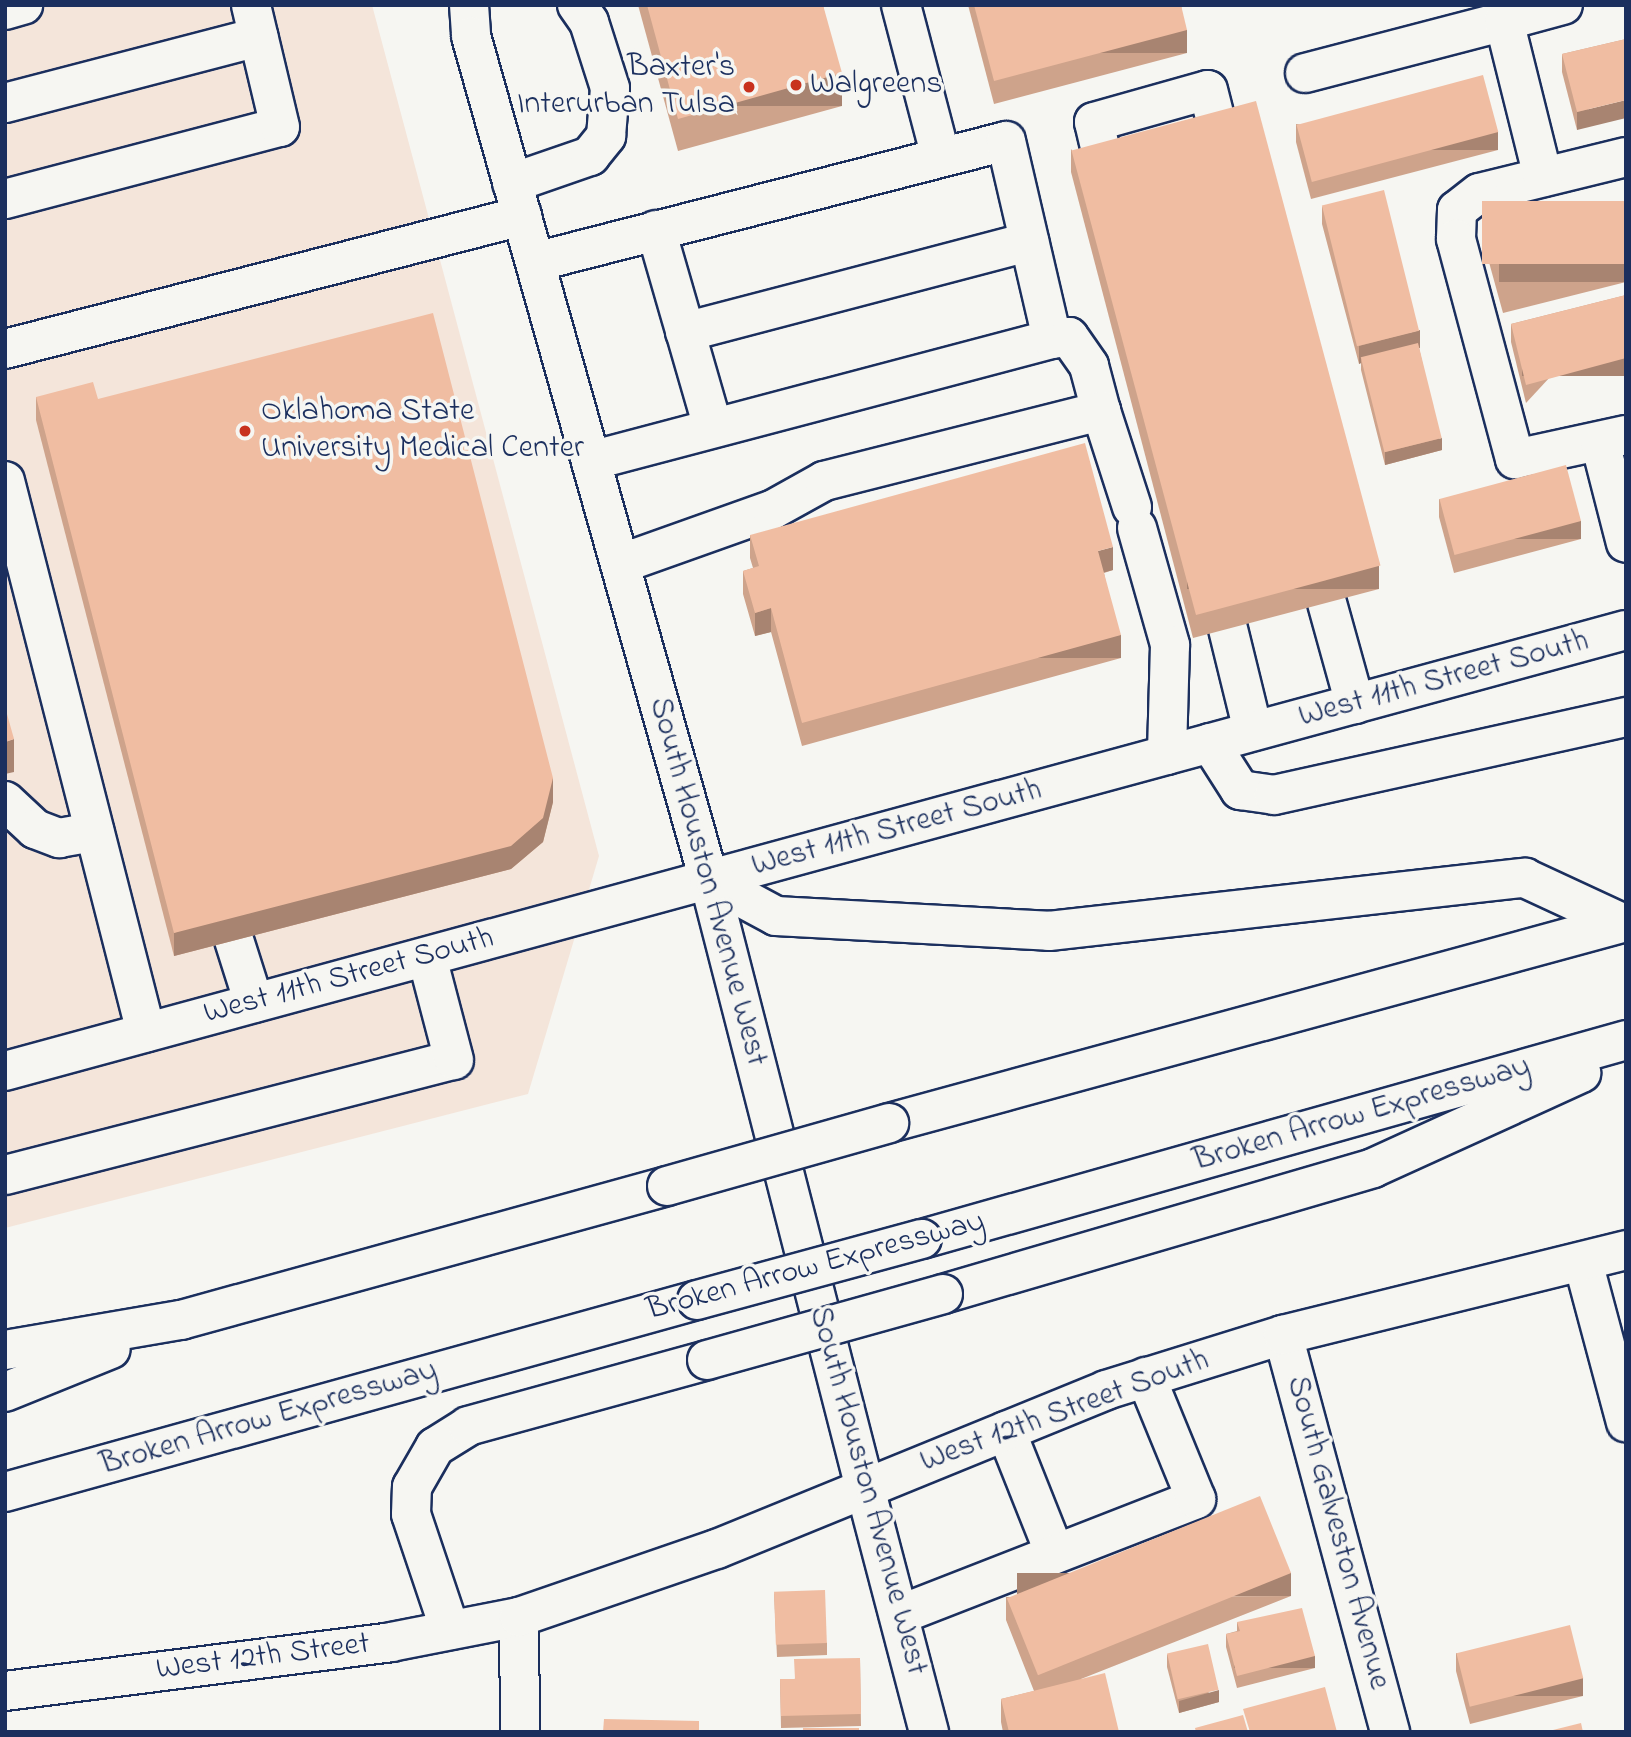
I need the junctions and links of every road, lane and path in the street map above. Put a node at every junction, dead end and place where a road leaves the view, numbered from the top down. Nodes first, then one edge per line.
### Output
1 (23, 5) edge
2 (577, 5) edge
3 (901, 5) edge
4 (1563, 5) edge
5 (5, 10) edge
6 (468, 12) edge
7 (255, 21) edge
8 (1504, 21) junction
9 (1305, 73) dead end
10 (5, 103) edge
11 (1219, 133) edge
12 (1626, 157) edge
13 (941, 158) junction
14 (1104, 164) edge
15 (1543, 177) junction
16 (5, 199) edge
17 (517, 200) junction
18 (656, 230) junction
19 (1029, 242) junction
20 (535, 262) junction
21 (685, 332) junction
22 (1052, 339) junction
23 (5, 349) edge
24 (1101, 411) junction
25 (713, 427) junction
26 (1613, 438) edge
27 (591, 461) junction
28 (5, 481) edge
29 (1626, 543) edge
30 (620, 564) junction
31 (17, 570) edge
32 (1327, 603) edge
33 (1228, 629) edge
34 (1626, 630) edge
35 (1355, 704) junction
36 (1626, 717) edge
37 (1253, 731) junction
38 (1210, 743) junction
39 (1167, 755) junction
40 (5, 801) edge
41 (94, 832) junction
42 (709, 880) junction
43 (1624, 923) edge
44 (234, 940) edge
45 (427, 957) junction
46 (254, 1003) junction
47 (146, 1032) junction
48 (1626, 1040) edge
49 (1626, 1052) edge
50 (5, 1071) edge
51 (5, 1175) edge
52 (1626, 1250) edge
53 (1583, 1262) junction
54 (181, 1320) junction
55 (1283, 1335) junction
56 (5, 1350) edge
57 (1146, 1377) junction
58 (5, 1392) edge
59 (1626, 1422) edge
60 (1006, 1431) junction
61 (865, 1488) junction
62 (5, 1492) edge
63 (1055, 1554) junction
64 (899, 1615) junction
65 (519, 1617) junction
66 (450, 1630) junction
67 (5, 1690) edge
68 (520, 1732) edge
69 (929, 1732) edge
70 (1390, 1732) edge

1 - 5 main road
2 - 17 main road
3 - 13 main road
4 - 8 main road
6 - 17 main road, South Houston Avenue West
7 - 10 main road
7 - 16 main road
8 - 9 main road
8 - 15 main road
11 - 14 main road
12 - 15 main road
13 - 18 main road
13 - 19 main road
15 - 26 main road
17 - 20 main road, South Houston Avenue West
17 - 23 main road
18 - 20 main road
18 - 21 main road
19 - 21 main road
19 - 22 main road
20 - 27 main road, South Houston Avenue West
21 - 25 main road
22 - 24 main road
22 - 25 main road
24 - 30 main road
24 - 39 main road
25 - 27 main road
26 - 29 main road
27 - 30 main road, South Houston Avenue West
28 - 31 main road
30 - 42 main road, South Houston Avenue West
31 - 41 main road
32 - 35 main road
33 - 37 main road
34 - 35 main road, West 11th Street South
35 - 37 main road, West 11th Street South
36 - 38 main road
37 - 38 main road, West 11th Street South
38 - 39 main road, West 11th Street South
39 - 42 main road, West 11th Street South
40 - 41 main road
41 - 47 main road
42 - 43 main road
42 - 45 main road, West 11th Street South
42 - 61 main road, South Houston Avenue West
43 - 54 main road, bridge
44 - 46 main road
45 - 46 main road, West 11th Street South
45 - 51 main road
46 - 47 main road, West 11th Street South
47 - 50 main road, West 11th Street South
48 - 62 main road, Broken Arrow Expressway, bridge
49 - 66 main road, bridge
52 - 53 main road, West 12th Street South
53 - 55 main road, West 12th Street South
53 - 59 main road
54 - 56 main road
54 - 58 main road
55 - 57 main road, West 12th Street South
55 - 70 main road, South Galveston Avenue
57 - 60 main road, West 12th Street South
57 - 63 main road
60 - 61 main road, West 12th Street South
60 - 63 main road
61 - 64 main road, South Houston Avenue West
61 - 65 main road, West 12th Street South
63 - 64 main road
64 - 69 main road, South Houston Avenue West
65 - 66 main road, West 12th Street
65 - 68 main road
66 - 67 main road, West 12th Street

